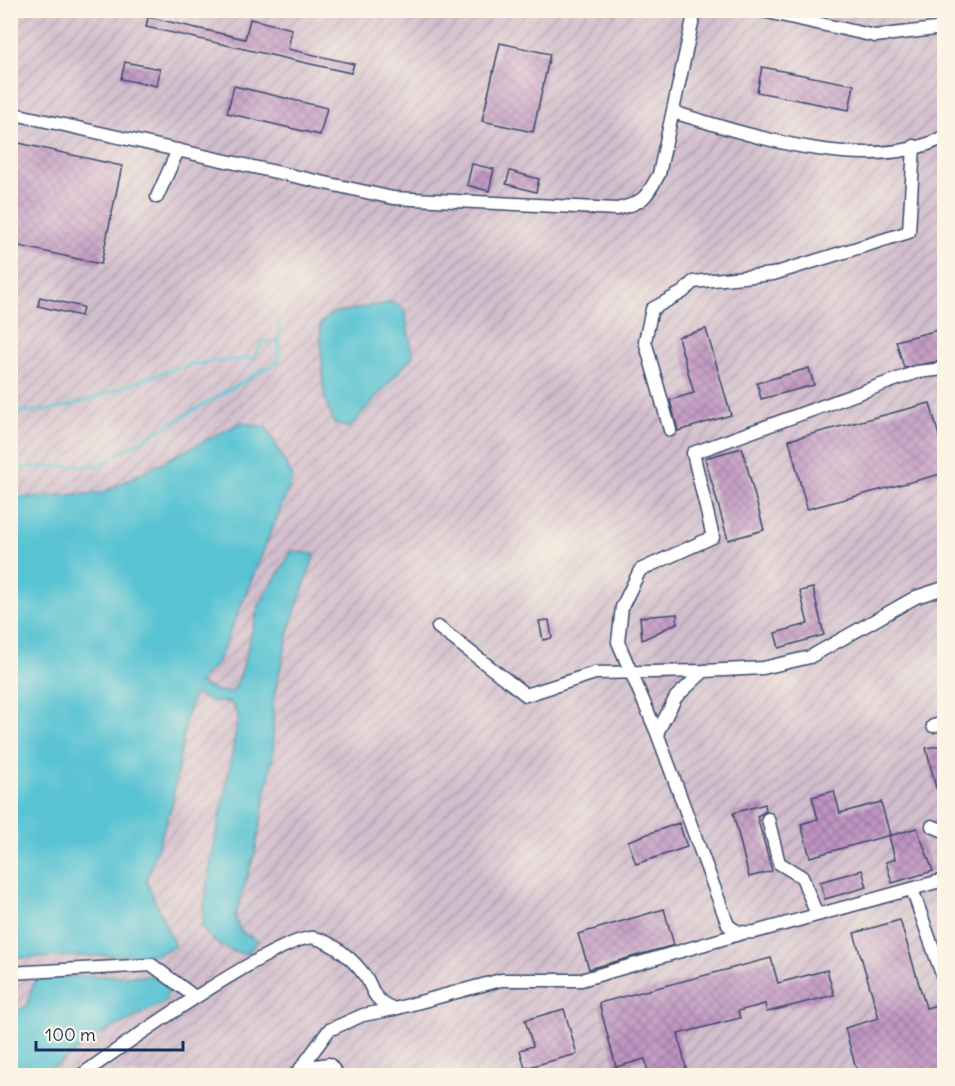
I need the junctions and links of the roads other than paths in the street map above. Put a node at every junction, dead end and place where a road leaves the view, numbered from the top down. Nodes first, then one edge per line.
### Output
1 (695, 10) edge
2 (758, 10) edge
3 (945, 28) edge
4 (673, 112) junction
5 (10, 113) edge
6 (945, 137) edge
7 (914, 146) junction
8 (178, 150) junction
9 (157, 197) dead end
10 (945, 369) edge
11 (670, 430) dead end
12 (945, 588) edge
13 (438, 627) dead end
14 (704, 671) junction
15 (630, 672) junction
16 (657, 733) junction
17 (768, 819) dead end
18 (932, 826) dead end
19 (945, 831) edge
20 (945, 880) edge
21 (912, 889) junction
22 (817, 915) junction
23 (742, 933) junction
24 (10, 974) edge
25 (945, 980) edge
26 (195, 997) junction
27 (394, 1009) junction
28 (297, 1072) edge
29 (80, 1076) edge
30 (339, 1076) edge

1 - 4 lane
2 - 3 lane
4 - 7 lane
4 - 8 lane
5 - 8 lane
6 - 7 lane
7 - 11 lane
8 - 9 lane
10 - 15 lane
12 - 14 lane
13 - 15 lane
14 - 15 lane
14 - 16 lane
15 - 16 lane
16 - 23 lane
17 - 22 lane
18 - 19 lane
20 - 21 lane
21 - 22 lane
21 - 25 lane
22 - 23 lane
23 - 27 lane
24 - 26 lane
26 - 27 lane
26 - 29 lane
27 - 28 lane
28 - 30 lane

